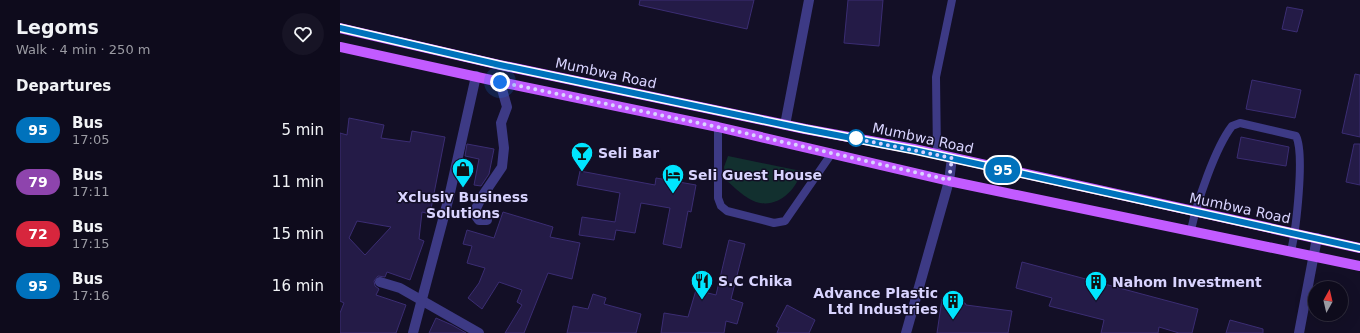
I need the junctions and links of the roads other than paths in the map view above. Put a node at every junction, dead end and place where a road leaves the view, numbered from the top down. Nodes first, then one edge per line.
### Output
1 (809, 0) edge
2 (952, 0) edge
3 (340, 28) edge
4 (340, 46) edge
5 (476, 76) junction
6 (500, 82) junction
7 (785, 125) junction
8 (718, 127) junction
9 (832, 153) junction
10 (937, 155) junction
11 (952, 158) junction
12 (949, 180) junction
13 (1195, 212) junction
14 (486, 220) dead end
15 (1191, 230) junction
16 (1295, 234) junction
17 (1317, 238) junction
18 (1360, 248) edge
19 (1291, 251) junction
20 (1313, 256) junction
21 (1360, 266) edge
22 (380, 282) dead end
23 (422, 300) junction
24 (413, 333) edge
25 (479, 333) edge
26 (906, 333) edge
27 (1298, 333) edge

1 - 7 street
2 - 10 lane
3 - 7 main road, Mumbwa Road
4 - 5 main road
5 - 6 main road
5 - 23 street
6 - 8 main road
6 - 14 street
7 - 10 main road, Mumbwa Road
8 - 9 main road
8 - 9 lane
9 - 12 main road
10 - 11 main road, Mumbwa Road
11 - 12 street
11 - 13 main road, Mumbwa Road
12 - 15 main road
12 - 26 street
13 - 15 lane
13 - 16 main road, Mumbwa Road
13 - 16 lane
15 - 19 main road
16 - 17 main road, Mumbwa Road
16 - 19 lane
17 - 18 main road, Mumbwa Road
17 - 20 street
19 - 20 main road
20 - 21 main road
20 - 27 street
22 - 23 street
23 - 24 street
23 - 25 street

